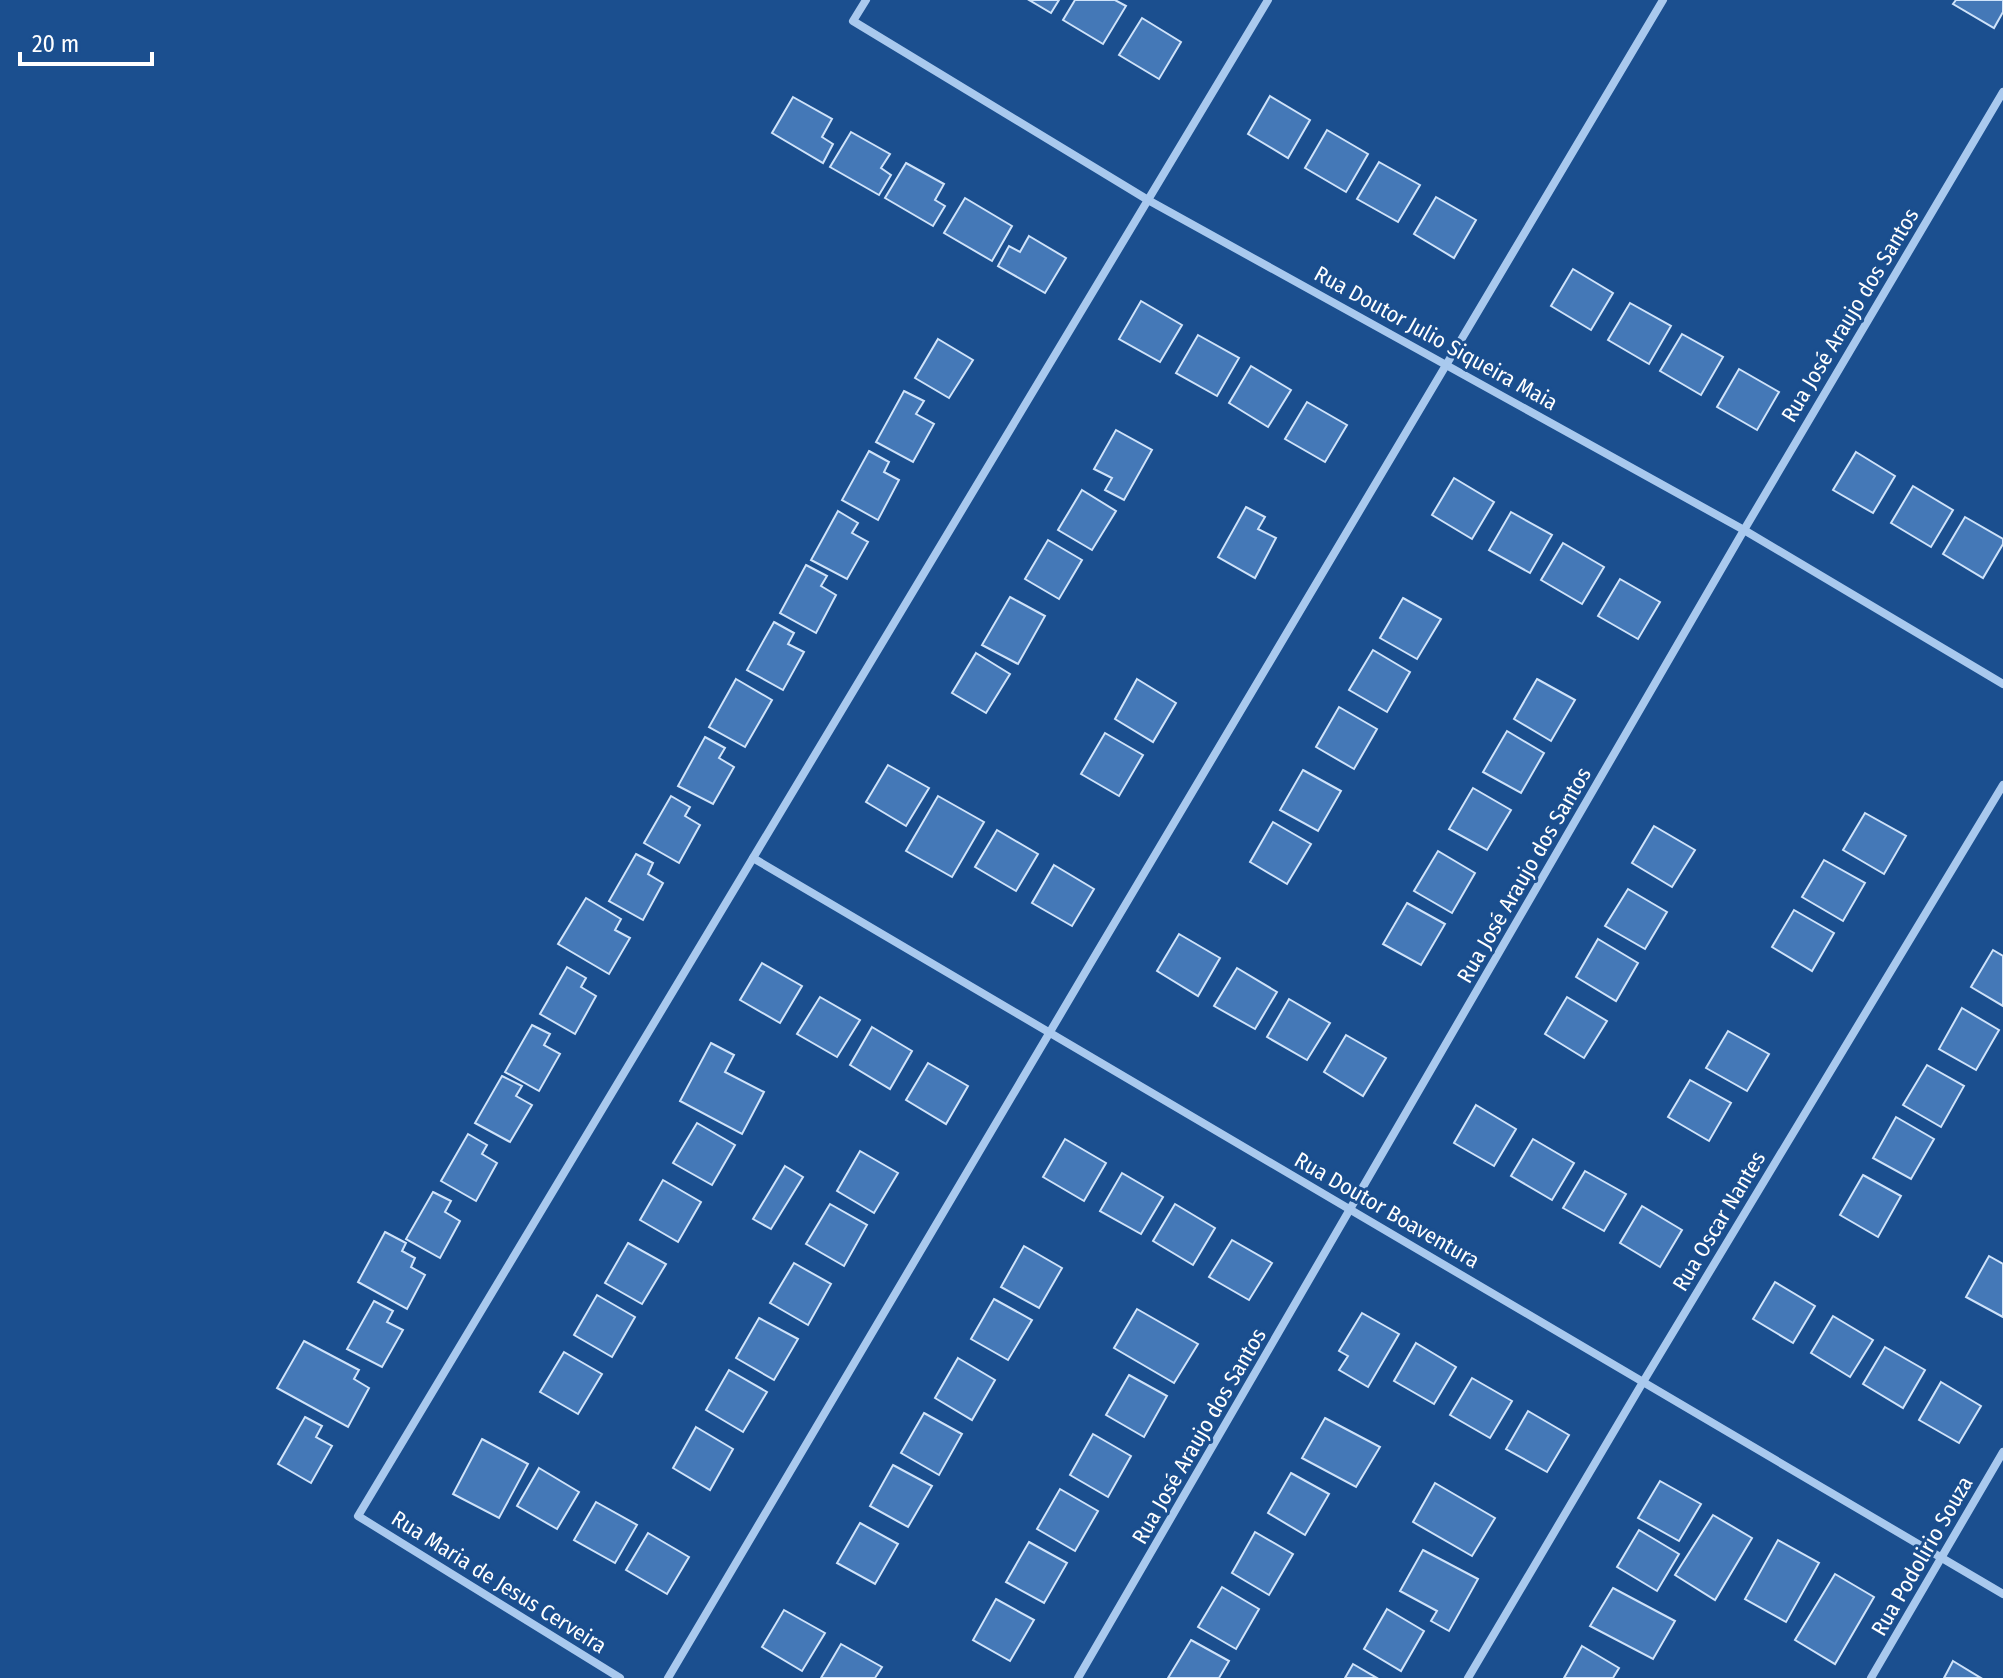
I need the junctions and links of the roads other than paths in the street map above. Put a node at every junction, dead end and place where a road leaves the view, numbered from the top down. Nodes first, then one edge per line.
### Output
1 (866, 0) edge
2 (1268, 0) edge
3 (1663, 0) edge
4 (2003, 92) edge
5 (1148, 200) junction
6 (1445, 363) junction
7 (1744, 530) junction
8 (2003, 684) edge
9 (2003, 785) edge
10 (753, 858) junction
11 (1051, 1033) junction
12 (1351, 1210) junction
13 (1643, 1382) junction
14 (2003, 1452) edge
15 (1942, 1558) junction
16 (2003, 1594) edge
17 (620, 1678) edge
18 (668, 1678) edge
19 (1078, 1678) edge
20 (1468, 1678) edge
21 (1871, 1678) edge

1 - 5 street, Rua Doutor Julio Siqueira Maia
2 - 5 street
3 - 6 street
4 - 7 street, Rua José Araujo dos Santos
5 - 6 street, Rua Doutor Julio Siqueira Maia
5 - 10 street
6 - 7 street, Rua Doutor Julio Siqueira Maia
6 - 11 street
7 - 8 street, Rua Doutor Julio Siqueira Maia
7 - 12 street, Rua José Araujo dos Santos
9 - 13 street, Rua Oscar Nantes
10 - 11 street, Rua Doutor Boaventura
10 - 17 street, Rua Maria de Jesus Cerveira
11 - 12 street, Rua Doutor Boaventura
11 - 18 street
12 - 13 street, Rua Doutor Boaventura
12 - 19 street, Rua José Araujo dos Santos
13 - 15 street, Rua Doutor Boaventura
13 - 20 street, Rua Oscar Nantes
14 - 15 street, Rua Podolirio Souza
15 - 16 street, Rua Doutor Boaventura
15 - 21 street, Rua Podolirio Souza

